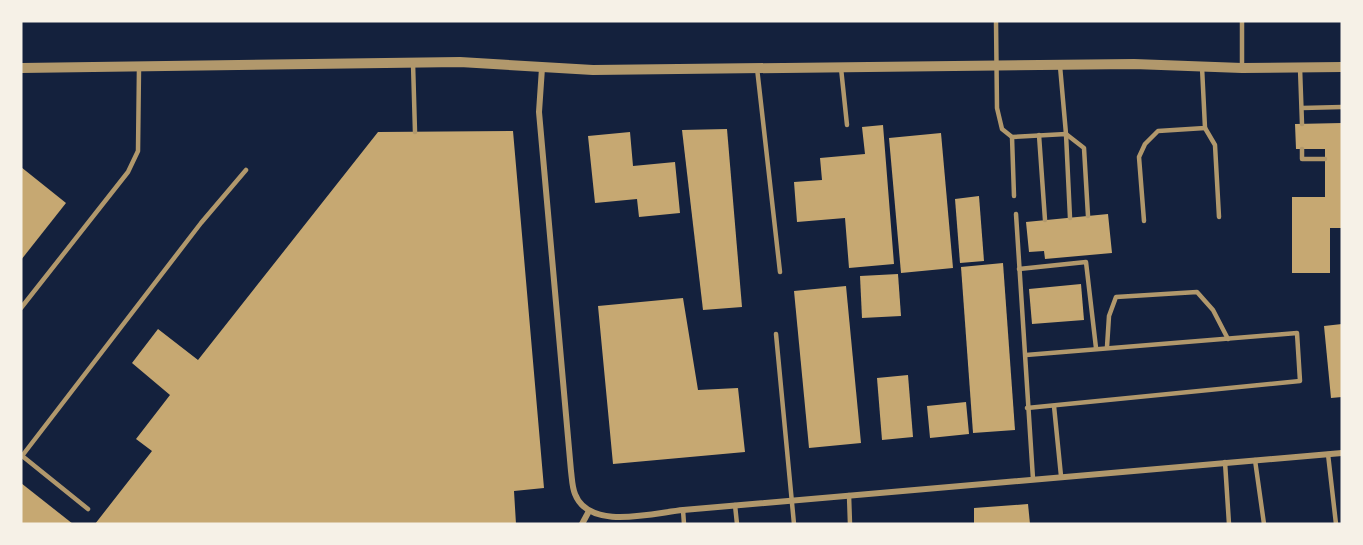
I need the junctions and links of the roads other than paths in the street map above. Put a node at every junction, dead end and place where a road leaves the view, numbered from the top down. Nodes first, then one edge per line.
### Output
1 (996, 21) edge
2 (1242, 21) edge
3 (413, 63) junction
4 (139, 65) junction
5 (995, 66) junction
6 (1060, 66) junction
7 (1202, 67) junction
8 (1342, 67) edge
9 (21, 68) edge
10 (542, 68) junction
11 (757, 68) junction
12 (842, 68) junction
13 (1242, 68) junction
14 (1300, 68) junction
15 (1342, 107) edge
16 (1302, 108) junction
17 (1302, 124) dead end
18 (847, 125) dead end
19 (1205, 128) junction
20 (415, 132) dead end
21 (1066, 134) junction
22 (1039, 135) junction
23 (1012, 136) junction
24 (1302, 149) dead end
25 (1325, 159) dead end
26 (246, 170) dead end
27 (1014, 196) dead end
28 (1016, 214) dead end
29 (1088, 216) dead end
30 (1219, 217) dead end
31 (1070, 218) dead end
32 (1045, 220) dead end
33 (1144, 221) dead end
34 (1090, 255) dead end
35 (1075, 256) dead end
36 (1049, 259) dead end
37 (1086, 262) junction
38 (1075, 263) junction
39 (1050, 267) junction
40 (1019, 269) junction
41 (780, 272) dead end
42 (21, 308) edge
43 (776, 334) dead end
44 (1228, 339) junction
45 (1107, 347) junction
46 (1096, 348) junction
47 (1026, 355) junction
48 (1054, 405) junction
49 (1027, 408) junction
50 (1342, 453) edge
51 (1328, 454) junction
52 (22, 456) edge
53 (1255, 460) junction
54 (1225, 462) junction
55 (1061, 476) junction
56 (1033, 479) junction
57 (849, 495) junction
58 (792, 500) junction
59 (735, 505) junction
60 (88, 509) dead end
61 (683, 510) junction
62 (589, 511) junction
63 (582, 524) edge
64 (684, 524) edge
65 (737, 524) edge
66 (794, 524) edge
67 (850, 524) edge
68 (1229, 524) edge
69 (1264, 524) edge
70 (1336, 524) edge

1 - 5 lane
2 - 13 lane
3 - 4 street
3 - 10 street
3 - 20 lane
4 - 9 street
4 - 42 lane
5 - 6 street
5 - 12 street
5 - 23 lane
6 - 7 street
6 - 21 lane
7 - 13 street
7 - 19 lane
8 - 14 street
10 - 11 street
10 - 62 street
11 - 12 street
11 - 41 lane
12 - 18 lane
13 - 14 street
14 - 16 lane
15 - 16 lane
16 - 17 lane
19 - 30 lane
19 - 33 lane
21 - 22 lane
21 - 29 lane
21 - 31 lane
22 - 23 lane
22 - 32 lane
23 - 27 lane
24 - 25 lane
26 - 52 lane
28 - 40 lane
34 - 37 lane
35 - 38 lane
36 - 39 lane
37 - 38 lane
37 - 46 lane
38 - 39 lane
39 - 40 lane
40 - 47 lane
43 - 58 lane
44 - 45 lane
44 - 45 lane
44 - 48 lane
45 - 46 lane
46 - 47 lane
47 - 49 lane
48 - 49 lane
48 - 55 lane
49 - 56 lane
50 - 51 street
51 - 53 street
51 - 70 lane
52 - 60 lane
53 - 54 street
53 - 69 lane
54 - 55 street
54 - 68 lane
55 - 56 street
56 - 57 street
57 - 58 street
57 - 67 lane
58 - 59 street
58 - 66 lane
59 - 61 street
59 - 65 lane
61 - 62 street
61 - 64 lane
62 - 63 street

